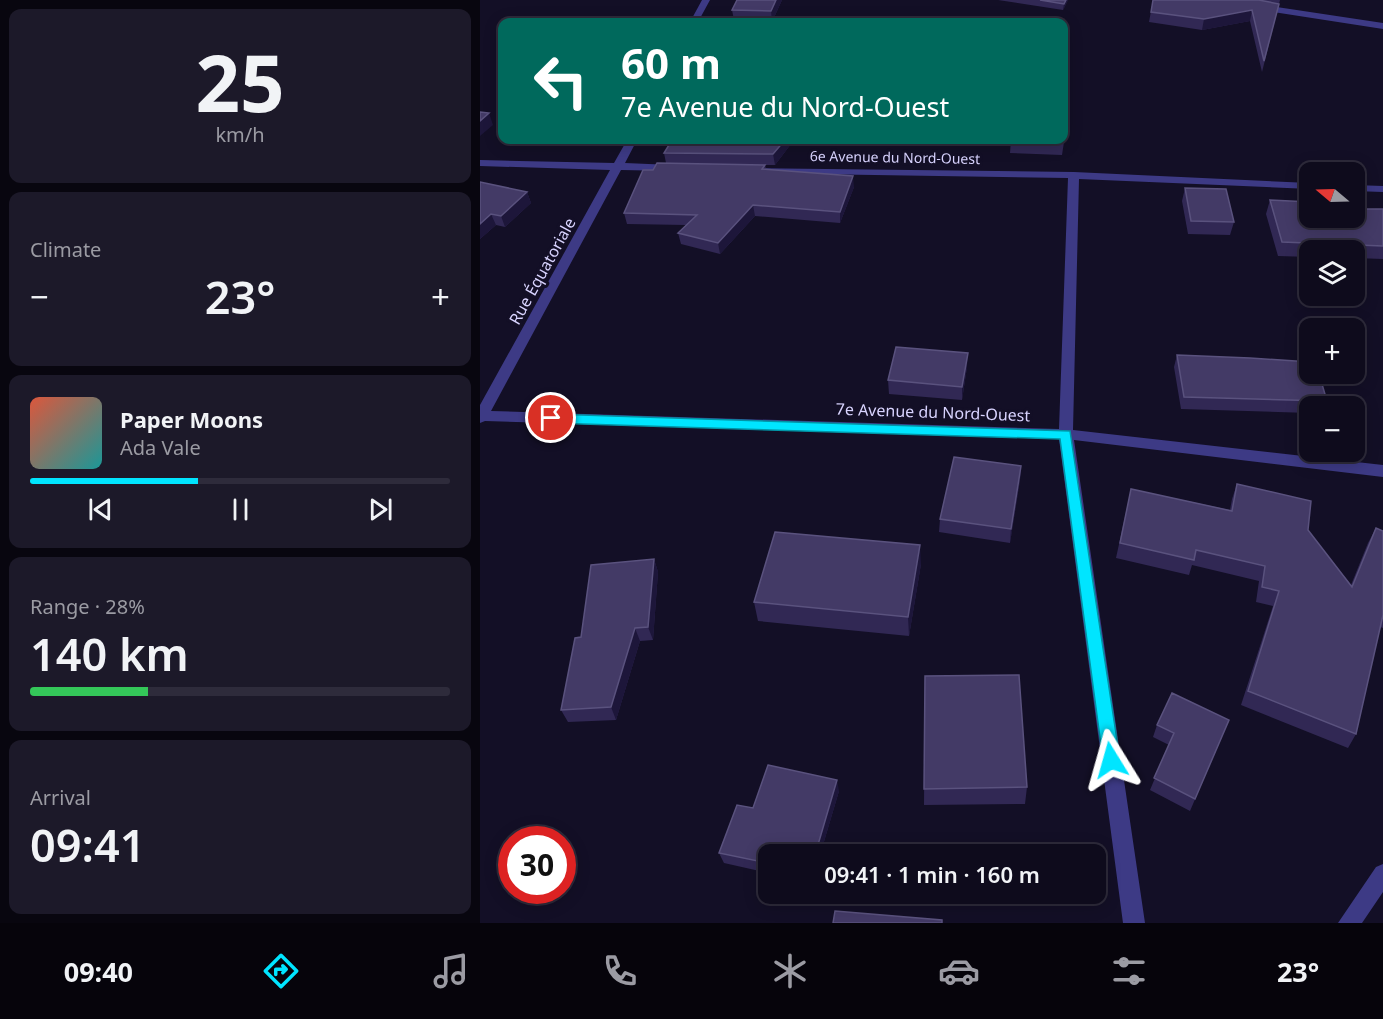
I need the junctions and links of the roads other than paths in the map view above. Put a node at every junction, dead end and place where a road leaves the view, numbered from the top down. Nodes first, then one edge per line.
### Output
1 (706, 0) edge
2 (1242, 5) edge
3 (696, 18) edge
4 (1383, 26) edge
5 (630, 144) edge
6 (480, 163) edge
7 (617, 168) junction
8 (687, 169) edge
9 (746, 170) edge
10 (1074, 175) junction
11 (1299, 185) edge
12 (1365, 188) edge
13 (1383, 189) edge
14 (480, 417) edge
15 (1066, 434) junction
16 (1383, 471) edge
17 (1383, 874) edge
18 (1134, 923) edge
19 (1349, 923) edge

1 - 3 street
2 - 4 street
5 - 7 street, Rue Équatoriale
6 - 7 street
7 - 8 street
7 - 14 street, Rue Équatoriale
9 - 10 street, 6e Avenue du Nord-Ouest
10 - 11 street, 6e Avenue du Nord-Ouest
10 - 15 street
12 - 13 street
14 - 15 street, 7e Avenue du Nord-Ouest
15 - 16 street, 7e Avenue du Nord-Ouest
15 - 18 street
17 - 19 street

